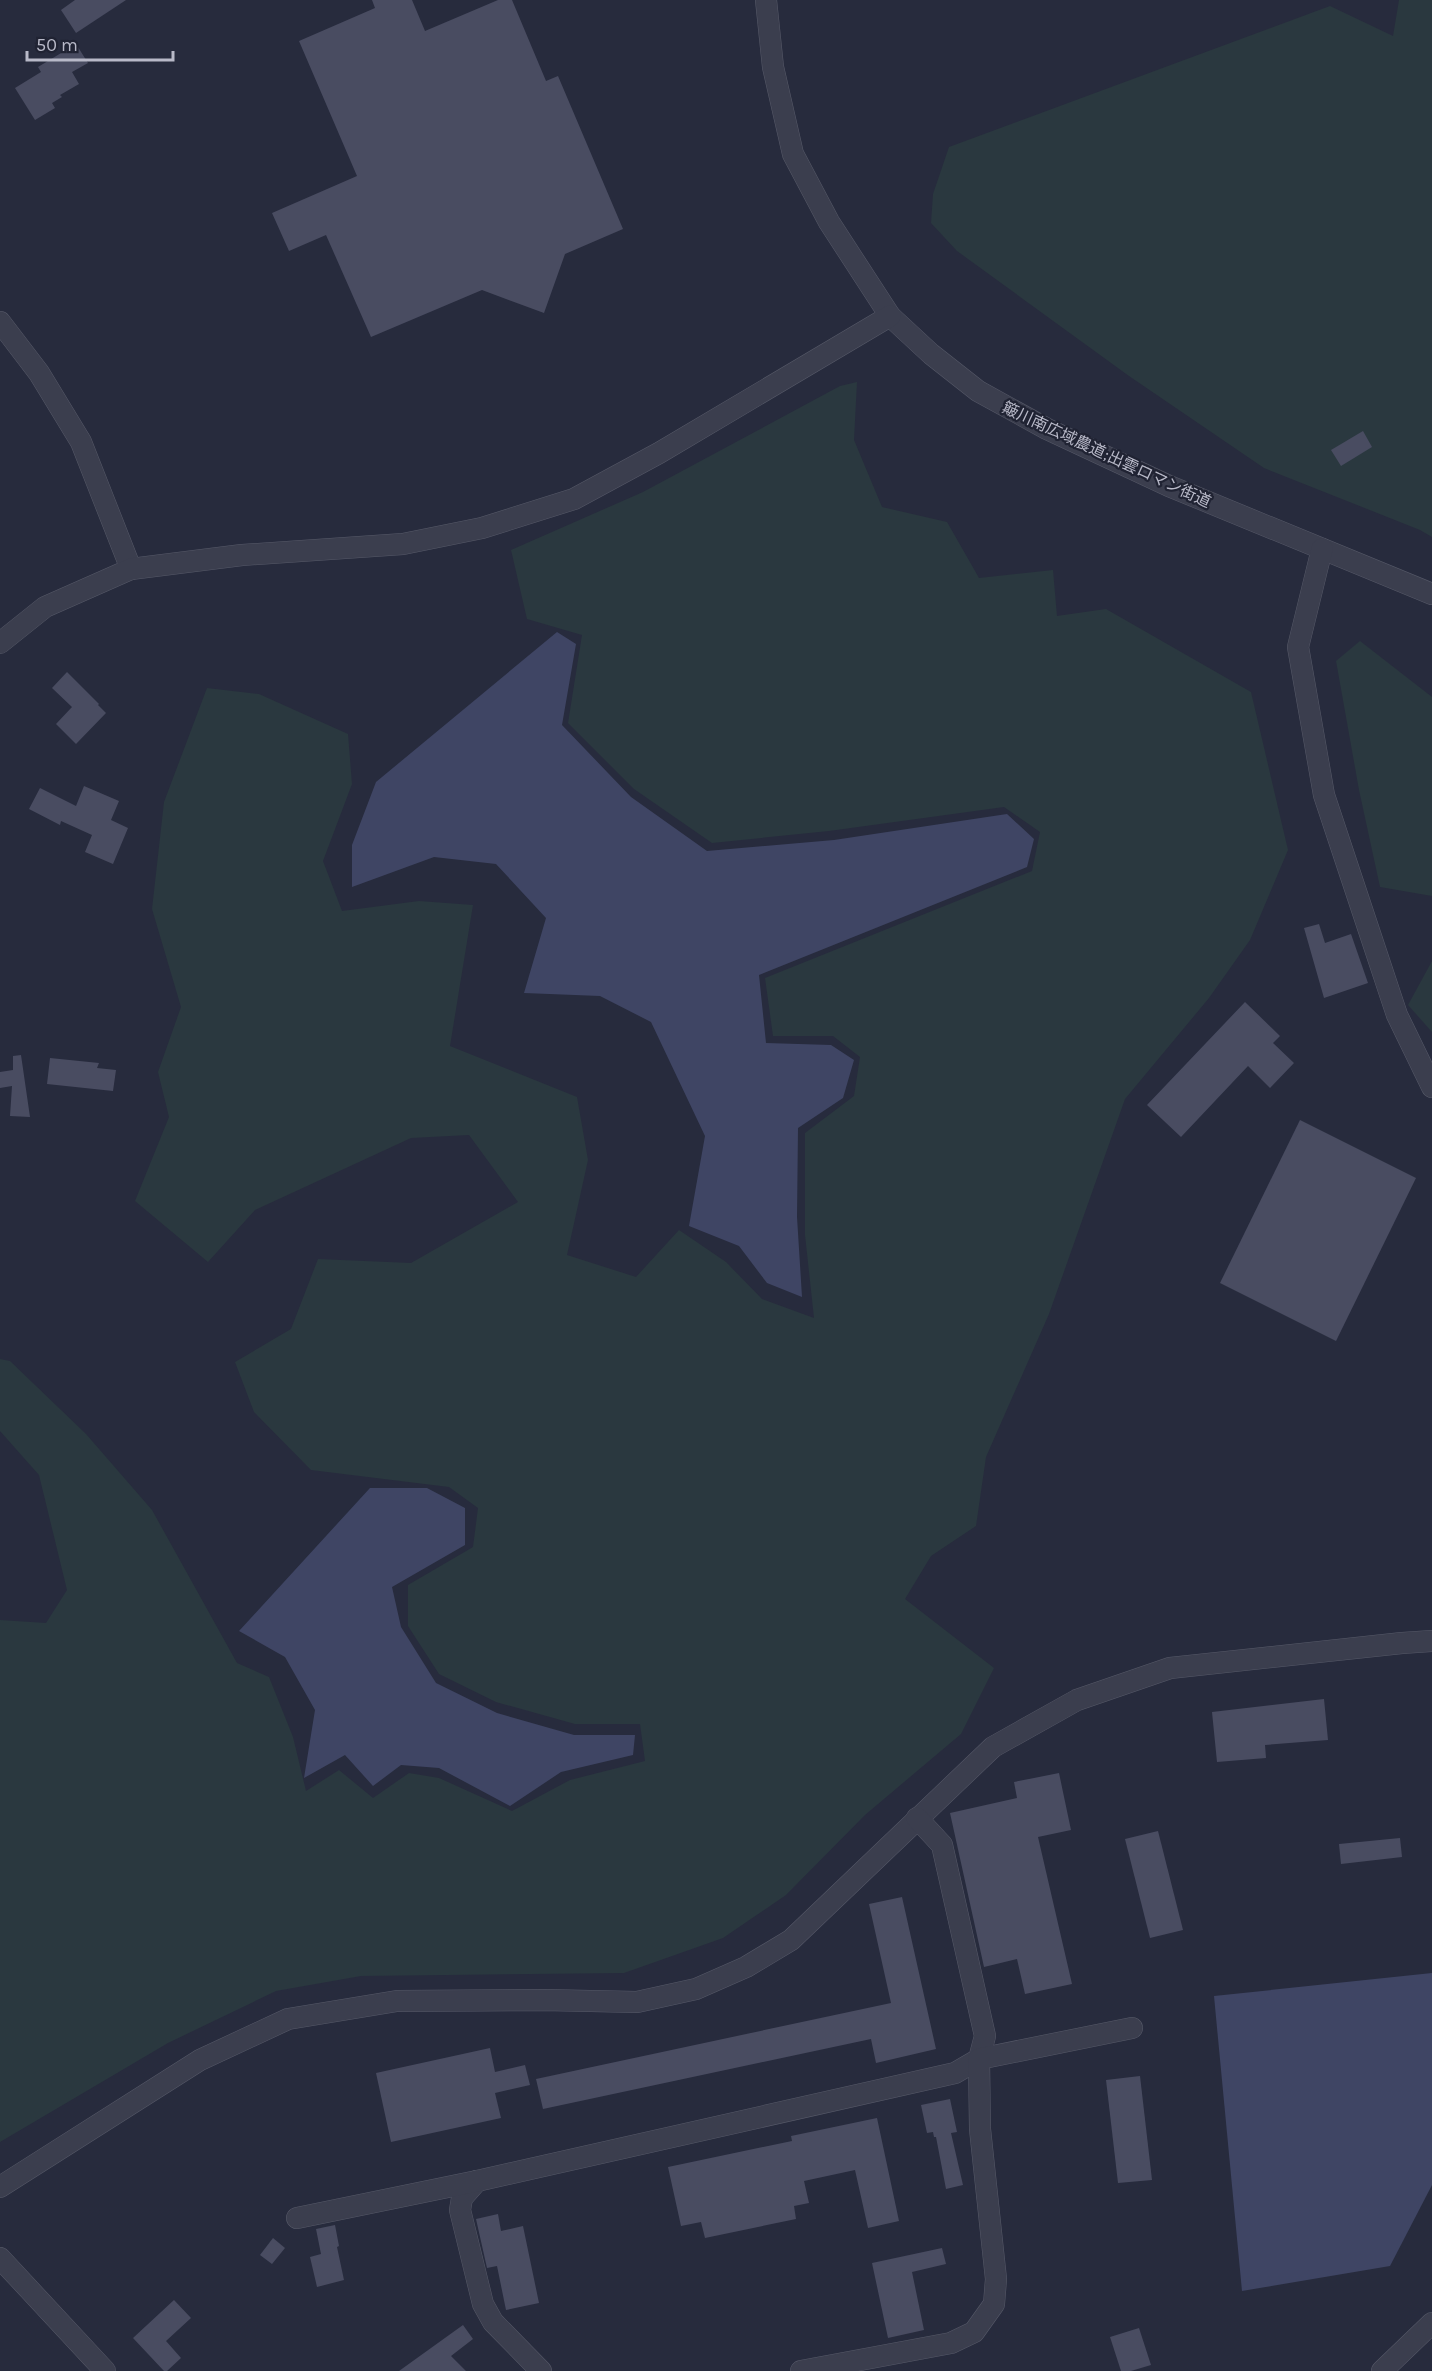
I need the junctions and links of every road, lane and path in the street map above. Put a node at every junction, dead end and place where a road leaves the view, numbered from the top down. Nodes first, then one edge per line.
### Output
1 (766, 0) edge
2 (890, 316) junction
3 (0, 322) edge
4 (1322, 549) junction
5 (131, 569) junction
6 (1432, 594) edge
7 (0, 643) edge
8 (1432, 1087) edge
9 (1432, 1641) edge
10 (917, 1818) junction
11 (1132, 2028) dead end
12 (979, 2059) junction
13 (477, 2181) junction
14 (0, 2187) edge
15 (297, 2218) dead end
16 (0, 2258) edge
17 (1432, 2323) edge
18 (105, 2371) edge
19 (542, 2371) edge
20 (801, 2371) edge
21 (1382, 2371) edge

1 - 2 street, 簸川南広域農道;出雲ロマン街道
2 - 4 street, 簸川南広域農道;出雲ロマン街道
2 - 5 street
3 - 5 street
4 - 6 street, 簸川南広域農道;出雲ロマン街道
4 - 8 street
5 - 7 street
9 - 10 street
10 - 12 street
10 - 14 street
11 - 12 street
12 - 13 street
12 - 20 street
13 - 15 street
13 - 19 street
16 - 18 street
17 - 21 street

